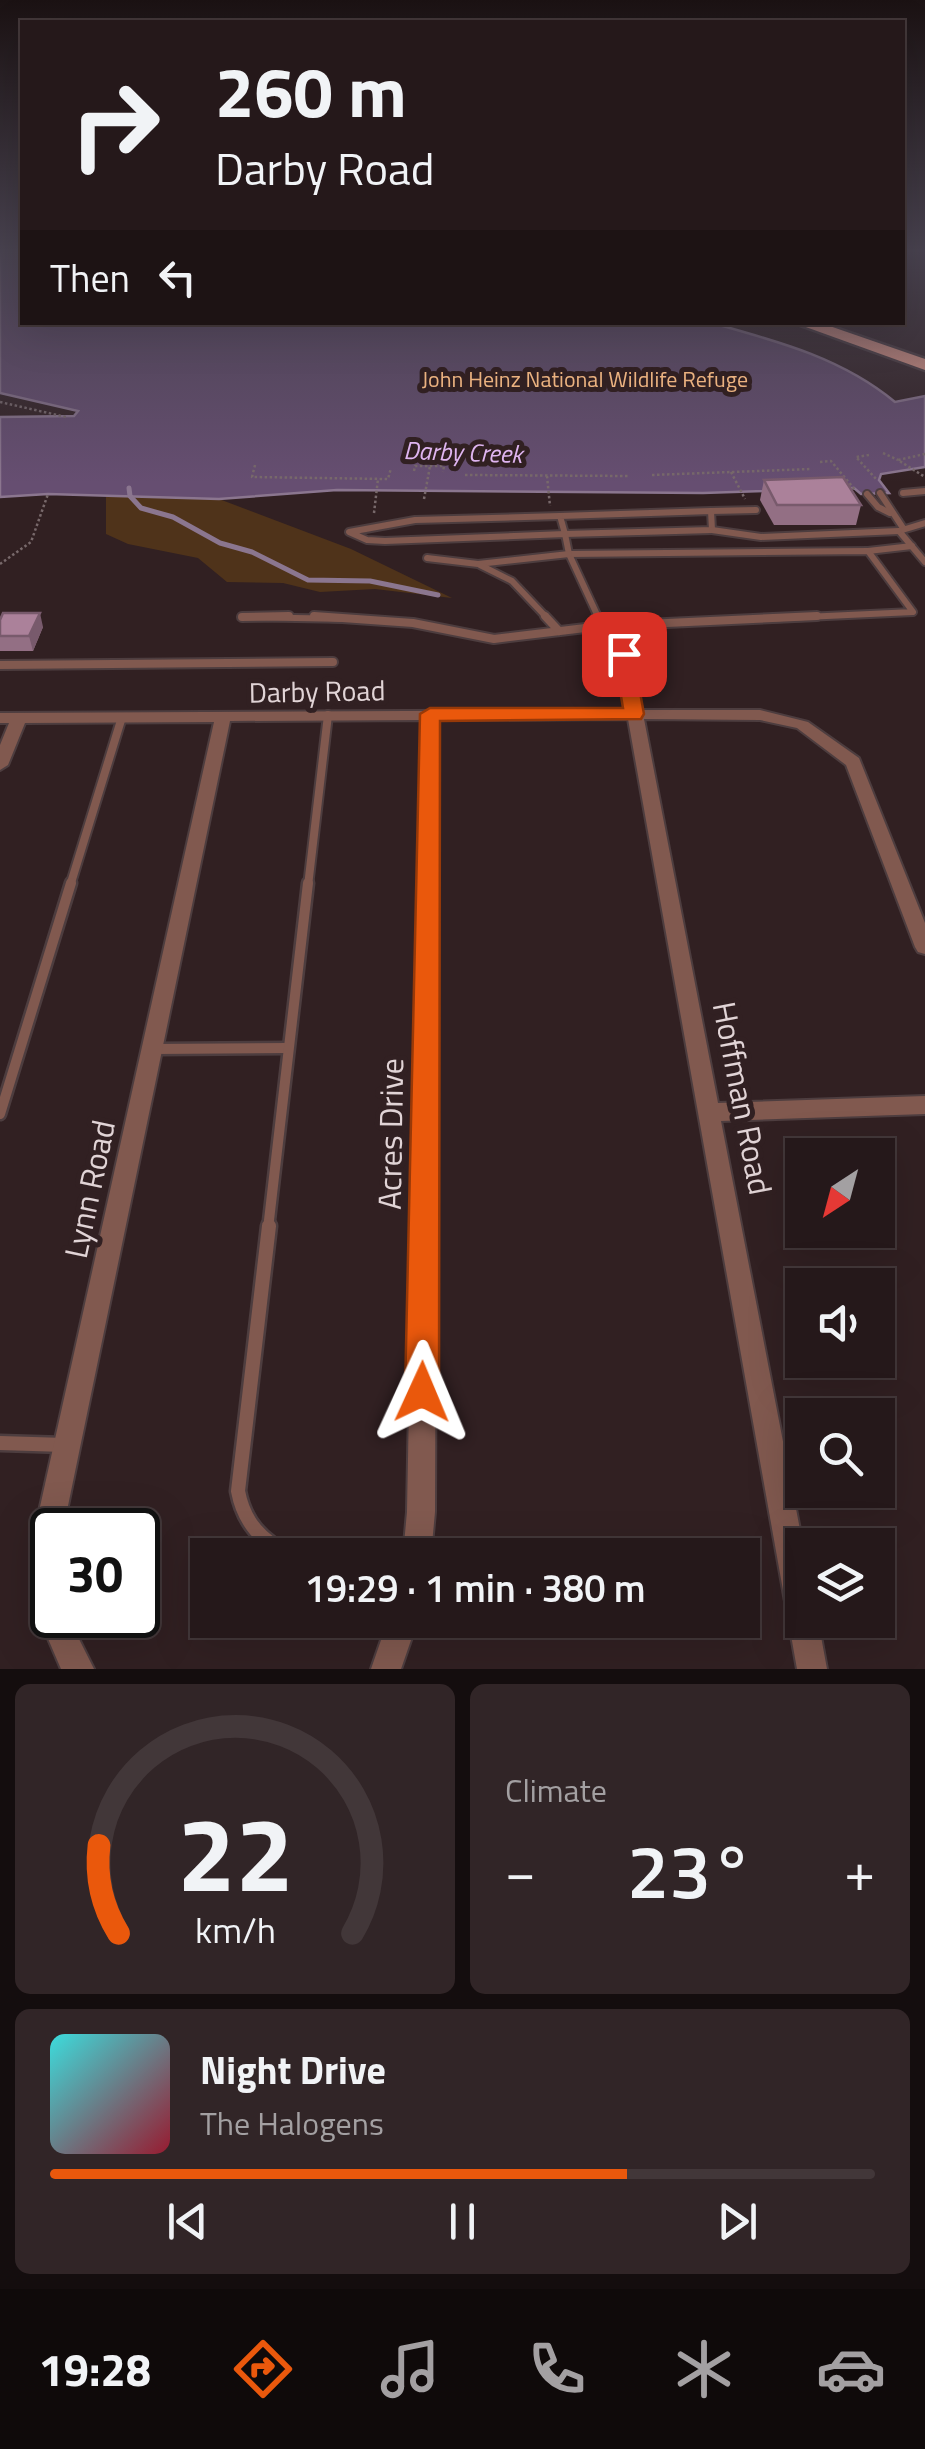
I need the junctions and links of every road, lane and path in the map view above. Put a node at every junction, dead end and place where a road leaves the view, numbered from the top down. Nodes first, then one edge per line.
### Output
1 (814, 327) edge
2 (865, 327) edge
3 (925, 347) edge
4 (925, 365) edge
5 (0, 402) edge
6 (66, 417) dead end
7 (883, 453) dead end
8 (925, 454) edge
9 (869, 455) dead end
10 (898, 460) junction
11 (820, 462) dead end
12 (255, 465) dead end
13 (430, 466) junction
14 (391, 468) dead end
15 (812, 469) dead end
16 (414, 471) dead end
17 (444, 472) dead end
18 (731, 472) junction
19 (465, 475) dead end
20 (652, 475) dead end
21 (547, 476) junction
22 (630, 476) dead end
23 (925, 478) edge
24 (378, 479) junction
25 (881, 489) joint
26 (925, 490) edge
27 (48, 494) dead end
28 (903, 494) dead end
29 (744, 496) dead end
30 (424, 498) dead end
31 (866, 498) joint
32 (550, 503) dead end
33 (372, 504) dead end
34 (756, 510) dead end
35 (711, 511) junction
36 (890, 513) junction
37 (560, 516) junction
38 (925, 524) edge
39 (712, 530) junction
40 (901, 530) junction
41 (565, 534) junction
42 (912, 546) junction
43 (868, 551) junction
44 (570, 554) junction
45 (427, 558) dead end
46 (925, 562) edge
47 (0, 564) edge
48 (478, 564) junction
49 (242, 618) dead end
50 (602, 626) junction
51 (559, 630) junction
52 (624, 654) dead end
53 (333, 662) dead end
54 (0, 665) edge
55 (430, 714) junction
56 (634, 714) junction
57 (328, 715) junction
58 (223, 716) junction
59 (122, 717) junction
60 (0, 718) edge
61 (19, 718) junction
62 (0, 765) edge
63 (925, 947) edge
64 (152, 1048) junction
65 (287, 1048) junction
66 (925, 1105) edge
67 (711, 1112) junction
68 (0, 1114) edge
69 (0, 1443) edge
70 (68, 1445) junction
71 (787, 1528) edge
72 (261, 1538) edge
73 (418, 1538) edge
74 (397, 1638) edge
75 (807, 1638) edge
76 (79, 1669) edge
77 (386, 1669) edge
78 (812, 1669) edge

1 - 4 highway
2 - 3 highway
5 - 6 path
7 - 10 path
8 - 10 path
9 - 25 path
10 - 23 path
11 - 31 path
12 - 24 path
13 - 16 path
13 - 17 path
13 - 30 path
14 - 24 path
15 - 18 path
18 - 20 path
18 - 29 path
19 - 21 path
21 - 22 path
21 - 32 path
24 - 33 path
25 - 36 lane
26 - 28 lane
27 - 47 path
31 - 36 lane
34 - 35 lane
35 - 37 lane
35 - 39 lane
36 - 40 lane
37 - 41 lane
37 - 41 lane
38 - 40 lane
39 - 40 lane
39 - 41 lane
40 - 42 lane
41 - 44 lane
42 - 43 lane
42 - 46 lane
43 - 44 lane
43 - 50 lane
44 - 48 lane
44 - 50 lane
45 - 48 lane
48 - 51 lane
49 - 51 lane
50 - 51 lane
52 - 56 street, Hoffman Road
53 - 54 lane
55 - 56 street, Darby Road
55 - 57 street, Darby Road
55 - 73 street, Acres Drive
56 - 63 street, Darby Road
56 - 67 street, Hoffman Road
57 - 58 street, Darby Road
57 - 65 lane
58 - 59 street, Darby Road
58 - 64 street, Lynn Road
59 - 61 street, Darby Road
59 - 68 lane
60 - 61 street, Darby Road
61 - 62 street
64 - 65 lane
64 - 70 street, Lynn Road
65 - 72 lane
66 - 67 street
67 - 71 street, Hoffman Road
69 - 70 lane
70 - 76 street, Lynn Road
74 - 77 street
75 - 78 street, Hoffman Road

